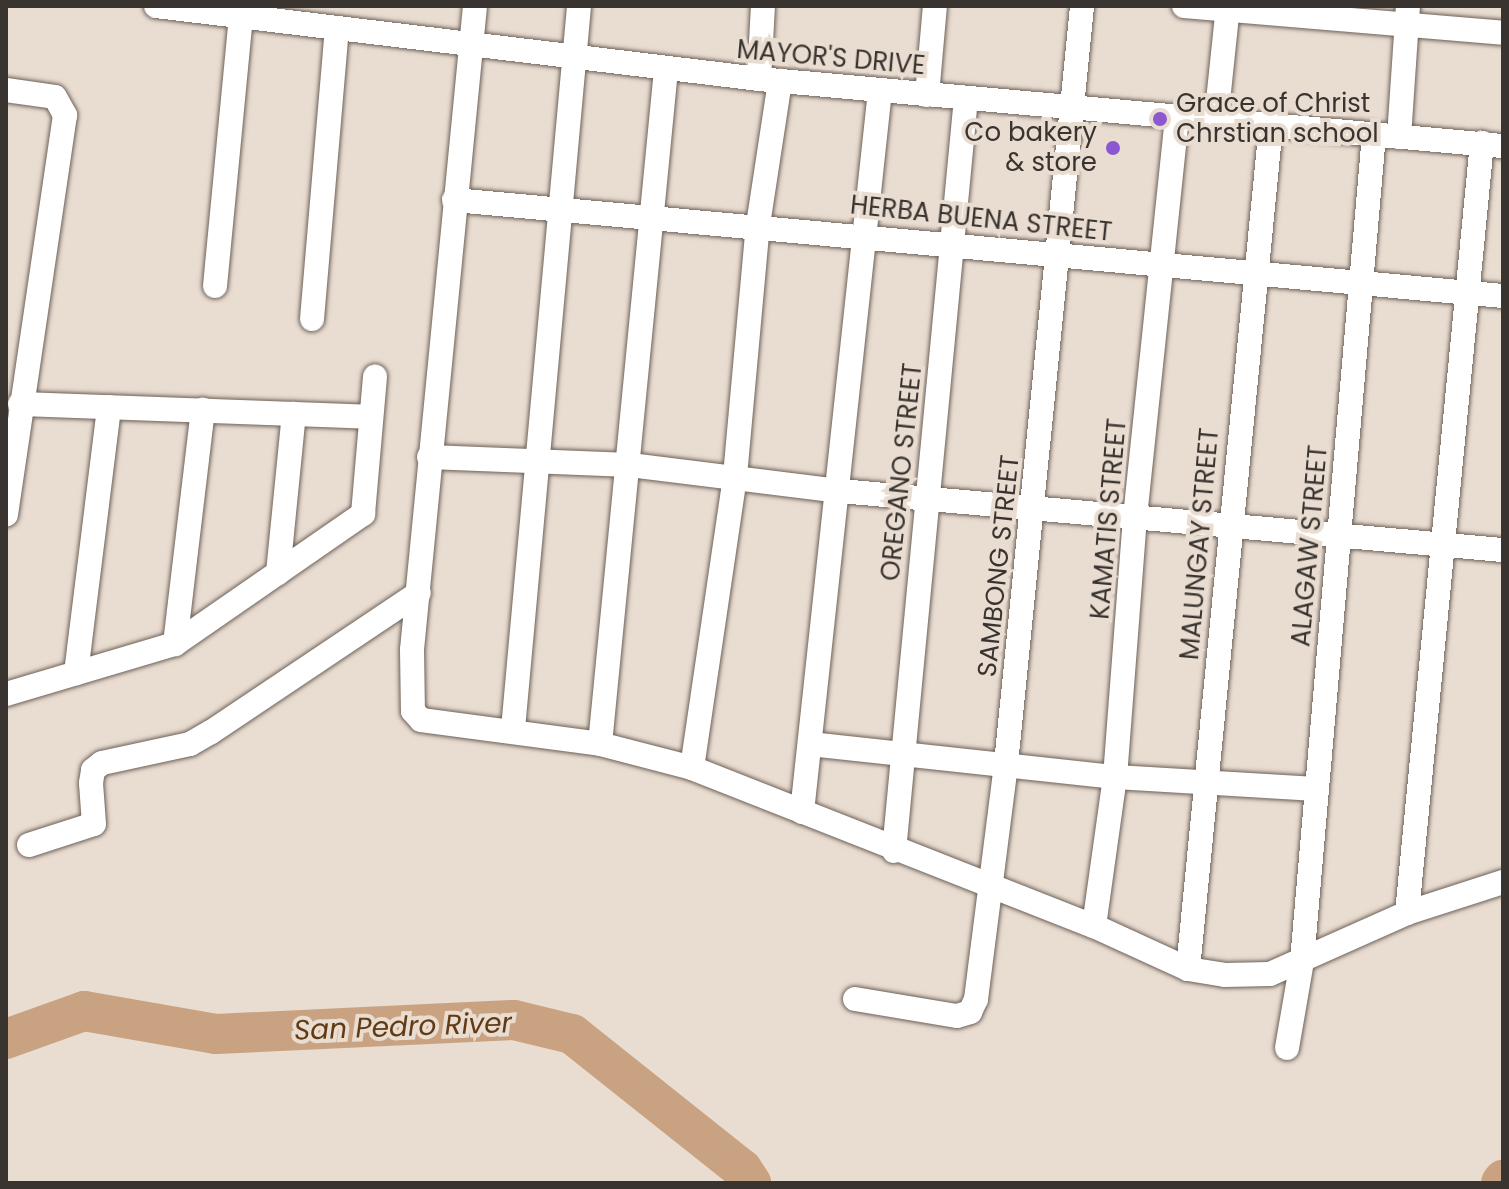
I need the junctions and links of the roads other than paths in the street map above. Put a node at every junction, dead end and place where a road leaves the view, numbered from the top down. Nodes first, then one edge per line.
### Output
1 (156, 6) edge
2 (475, 6) edge
3 (579, 6) edge
4 (763, 6) edge
5 (935, 6) edge
6 (1082, 6) edge
7 (1184, 6) edge
8 (1228, 8) edge
9 (1408, 15) edge
10 (241, 16) junction
11 (337, 28) junction
12 (1503, 33) edge
13 (472, 44) junction
14 (574, 58) junction
15 (666, 70) junction
16 (769, 80) junction
17 (6, 90) edge
18 (880, 91) junction
19 (927, 95) junction
20 (966, 98) junction
21 (1071, 106) junction
22 (1177, 117) junction
23 (1216, 120) junction
24 (1271, 125) junction
25 (1374, 135) junction
26 (1399, 137) junction
27 (1493, 144) edge
28 (454, 200) junction
29 (561, 212) junction
30 (652, 217) junction
31 (758, 225) junction
32 (868, 235) junction
33 (953, 246) junction
34 (1057, 256) junction
35 (1162, 265) junction
36 (1254, 275) junction
37 (1361, 281) junction
38 (215, 286) dead end
39 (1470, 292) junction
40 (1503, 296) edge
41 (312, 319) dead end
42 (375, 377) dead end
43 (20, 404) junction
44 (109, 407) junction
45 (203, 410) junction
46 (294, 414) junction
47 (371, 417) junction
48 (429, 457) junction
49 (538, 463) junction
50 (630, 465) junction
51 (735, 476) junction
52 (840, 491) junction
53 (928, 498) junction
54 (1033, 508) junction
55 (6, 515) edge
56 (1135, 517) junction
57 (1230, 525) junction
58 (1339, 535) junction
59 (1444, 545) junction
60 (1503, 550) edge
61 (278, 573) junction
62 (419, 593) junction
63 (175, 644) junction
64 (76, 673) junction
65 (6, 694) edge
66 (513, 729) junction
67 (600, 744) junction
68 (810, 744) junction
69 (903, 754) junction
70 (1006, 764) junction
71 (692, 768) junction
72 (1115, 777) junction
73 (1206, 783) junction
74 (1317, 789) junction
75 (802, 812) junction
76 (29, 845) dead end
77 (894, 851) junction
78 (1503, 882) edge
79 (991, 887) junction
80 (1407, 913) junction
81 (1094, 926) junction
82 (1302, 961) junction
83 (1188, 969) junction
84 (855, 999) dead end
85 (1287, 1048) dead end

1 - 10 street, MAYOR'S DRIVE
2 - 13 street
3 - 14 street
4 - 16 street
5 - 19 street
6 - 21 street, SAMBONG STREET
7 - 8 street
8 - 9 street
8 - 23 street
9 - 12 street
9 - 26 street
10 - 11 street, MAYOR'S DRIVE
10 - 38 street
11 - 13 street, MAYOR'S DRIVE
11 - 41 street
13 - 14 street, MAYOR'S DRIVE
13 - 28 street
14 - 15 street, MAYOR'S DRIVE
14 - 29 street
15 - 16 street, MAYOR'S DRIVE
15 - 30 street
16 - 18 street, MAYOR'S DRIVE
16 - 31 street
17 - 43 street
18 - 19 street, MAYOR'S DRIVE
18 - 32 street
19 - 20 street, MAYOR'S DRIVE
20 - 21 street, MAYOR'S DRIVE
20 - 33 street, OREGANO STREET
21 - 22 street, MAYOR'S DRIVE
21 - 34 street, SAMBONG STREET
22 - 23 street, MAYOR'S DRIVE
22 - 35 street, KAMATIS STREET
23 - 24 street, MAYOR'S DRIVE
24 - 25 street, MAYOR'S DRIVE
24 - 36 street, MALUNGAY STREET
25 - 26 street, MAYOR'S DRIVE
25 - 37 street, ALAGAW STREET
26 - 27 street, MAYOR'S DRIVE
27 - 39 street
28 - 29 street, HERBA BUENA STREET
28 - 48 street
29 - 30 street, HERBA BUENA STREET
29 - 49 street
30 - 31 street, HERBA BUENA STREET
30 - 50 street
31 - 32 street, HERBA BUENA STREET
31 - 51 street
32 - 33 street, HERBA BUENA STREET
32 - 52 street
33 - 34 street, HERBA BUENA STREET
33 - 53 street, OREGANO STREET
34 - 35 street, HERBA BUENA STREET
34 - 54 street, SAMBONG STREET
35 - 36 street, HERBA BUENA STREET
35 - 56 street, KAMATIS STREET
36 - 37 street, HERBA BUENA STREET
36 - 57 street, MALUNGAY STREET
37 - 39 street, HERBA BUENA STREET
37 - 58 street, ALAGAW STREET
39 - 40 street, HERBA BUENA STREET
39 - 59 street
42 - 47 street
43 - 44 street
43 - 55 street
44 - 45 street
44 - 64 street
45 - 46 street
45 - 63 street
46 - 47 street
46 - 61 street
47 - 61 street
48 - 49 street
48 - 62 street
49 - 50 street
49 - 66 street
50 - 51 street
50 - 67 street
51 - 52 street
51 - 71 street
52 - 53 street
52 - 68 street
53 - 54 street
53 - 69 street, OREGANO STREET
54 - 56 street
54 - 70 street, SAMBONG STREET
56 - 57 street
56 - 72 street, KAMATIS STREET
57 - 58 street
57 - 73 street, MALUNGAY STREET
58 - 59 street
58 - 74 street, ALAGAW STREET
59 - 60 street
59 - 80 street
61 - 63 street
62 - 66 street
62 - 76 street
63 - 64 street
64 - 65 street
66 - 67 street
67 - 71 street
68 - 69 street
68 - 75 street
69 - 70 street
69 - 77 street, OREGANO STREET
70 - 72 street
70 - 79 street, SAMBONG STREET
71 - 75 street
72 - 73 street
72 - 81 street, KAMATIS STREET
73 - 74 street
73 - 83 street, MALUNGAY STREET
74 - 82 street, ALAGAW STREET
75 - 77 street
77 - 79 street
78 - 80 street
79 - 81 street
79 - 84 street, SAMBONG STREET
80 - 82 street
81 - 83 street
82 - 83 street
82 - 85 street, ALAGAW STREET

